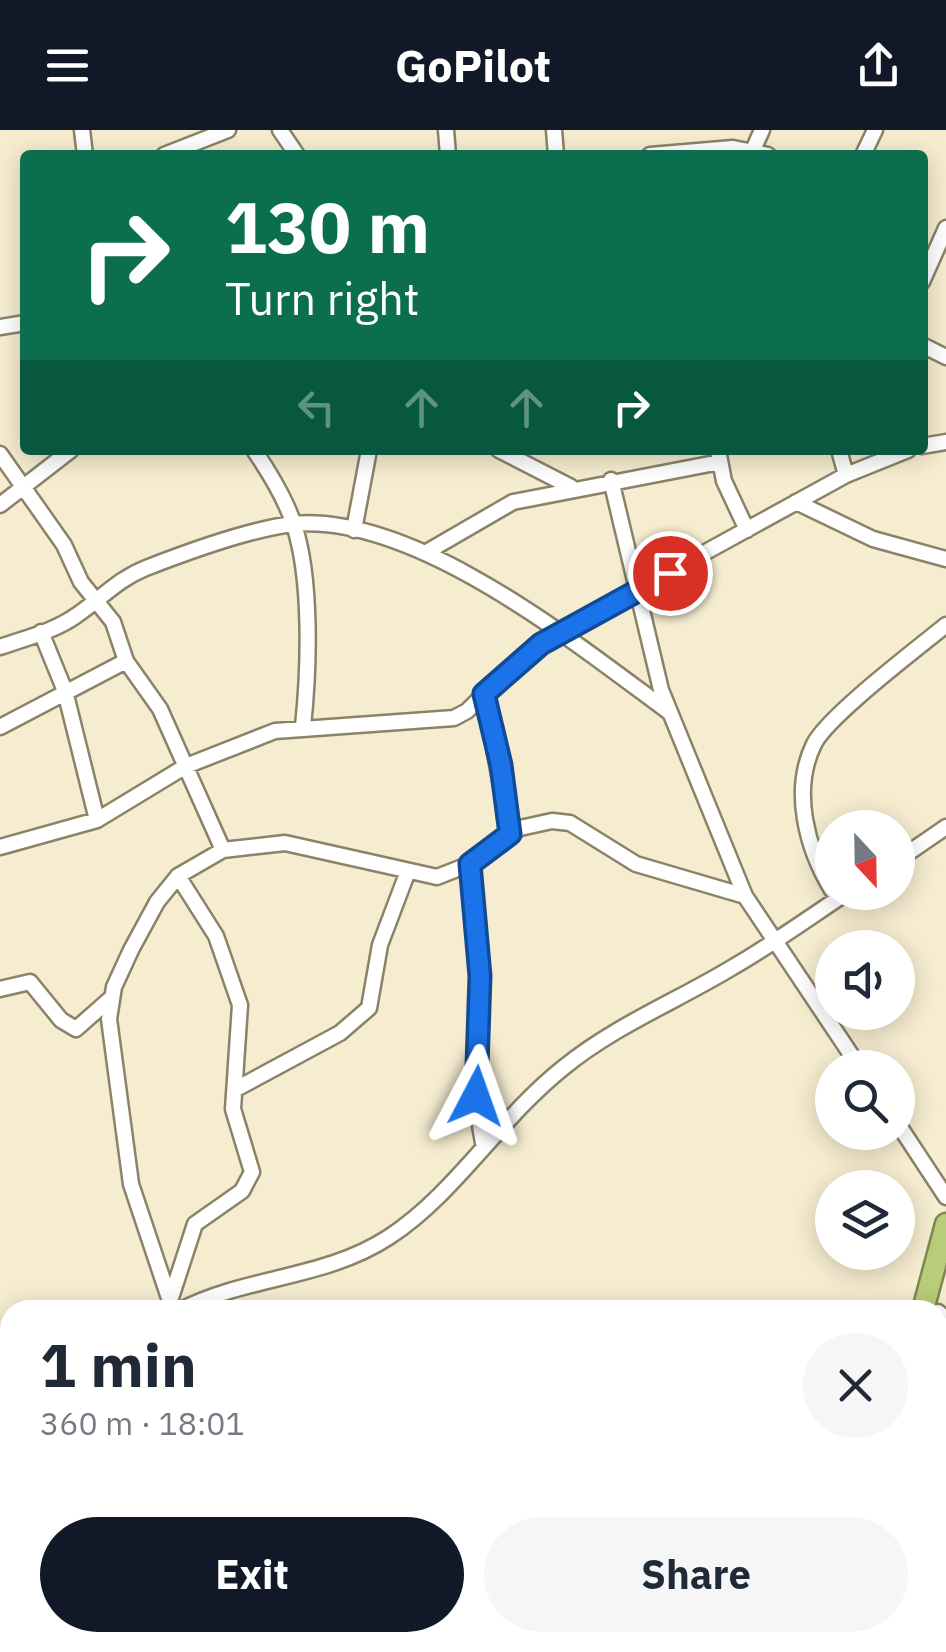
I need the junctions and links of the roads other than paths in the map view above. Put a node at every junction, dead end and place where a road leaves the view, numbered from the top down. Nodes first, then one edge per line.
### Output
1 (228, 130) edge
2 (177, 150) edge
3 (946, 228) edge
4 (928, 268) edge
5 (0, 454) edge
6 (64, 455) edge
7 (260, 455) edge
8 (368, 455) edge
9 (509, 455) edge
10 (840, 455) edge
11 (895, 455) edge
12 (719, 456) edge
13 (846, 474) junction
14 (611, 480) junction
15 (21, 485) junction
16 (571, 487) junction
17 (796, 502) junction
18 (0, 505) edge
19 (294, 524) junction
20 (354, 530) junction
21 (747, 530) junction
22 (424, 554) junction
23 (946, 559) edge
24 (638, 591) junction
25 (94, 600) junction
26 (946, 625) edge
27 (42, 632) junction
28 (560, 632) junction
29 (0, 647) edge
30 (126, 661) junction
31 (65, 691) junction
32 (484, 694) junction
33 (669, 712) junction
34 (0, 726) edge
35 (303, 726) junction
36 (186, 766) junction
37 (97, 820) junction
38 (946, 827) edge
39 (510, 834) junction
40 (0, 846) edge
41 (915, 848) edge
42 (224, 850) junction
43 (815, 854) edge
44 (470, 864) junction
45 (408, 870) junction
46 (178, 876) junction
47 (745, 896) junction
48 (817, 910) edge
49 (776, 941) junction
50 (0, 990) edge
51 (110, 998) junction
52 (848, 1050) edge
53 (236, 1089) junction
54 (483, 1143) junction
55 (915, 1150) edge
56 (946, 1197) edge
57 (946, 1224) edge
58 (167, 1300) edge
59 (169, 1300) edge
60 (205, 1300) edge
61 (932, 1300) edge

1 - 2 street
3 - 4 street
5 - 15 street
6 - 15 street
7 - 19 street
8 - 20 street
9 - 16 street
10 - 13 street
11 - 13 street
12 - 14 street
12 - 21 street
13 - 17 street
14 - 16 street
14 - 24 street
15 - 18 street
15 - 25 street
16 - 22 street
17 - 21 street
17 - 23 street
19 - 20 street
19 - 25 street
19 - 35 street
20 - 22 street
21 - 24 street
22 - 28 street
24 - 28 street
24 - 33 street
25 - 27 street
25 - 30 street
26 - 43 street
27 - 29 street
27 - 31 street
28 - 32 street
28 - 33 street
30 - 31 street
30 - 36 street
31 - 34 street
31 - 37 street
32 - 35 street
32 - 39 street
33 - 47 street
35 - 36 street
36 - 37 street
36 - 42 street
37 - 40 street
38 - 41 street
39 - 44 street
39 - 47 street
42 - 45 street
42 - 46 street
44 - 45 street
44 - 54 street
45 - 53 street
46 - 51 street
46 - 53 street
47 - 49 street
48 - 49 street
49 - 52 street
49 - 54 street
50 - 51 street
51 - 58 street
53 - 59 street
54 - 60 street
55 - 56 street
57 - 61 highway

